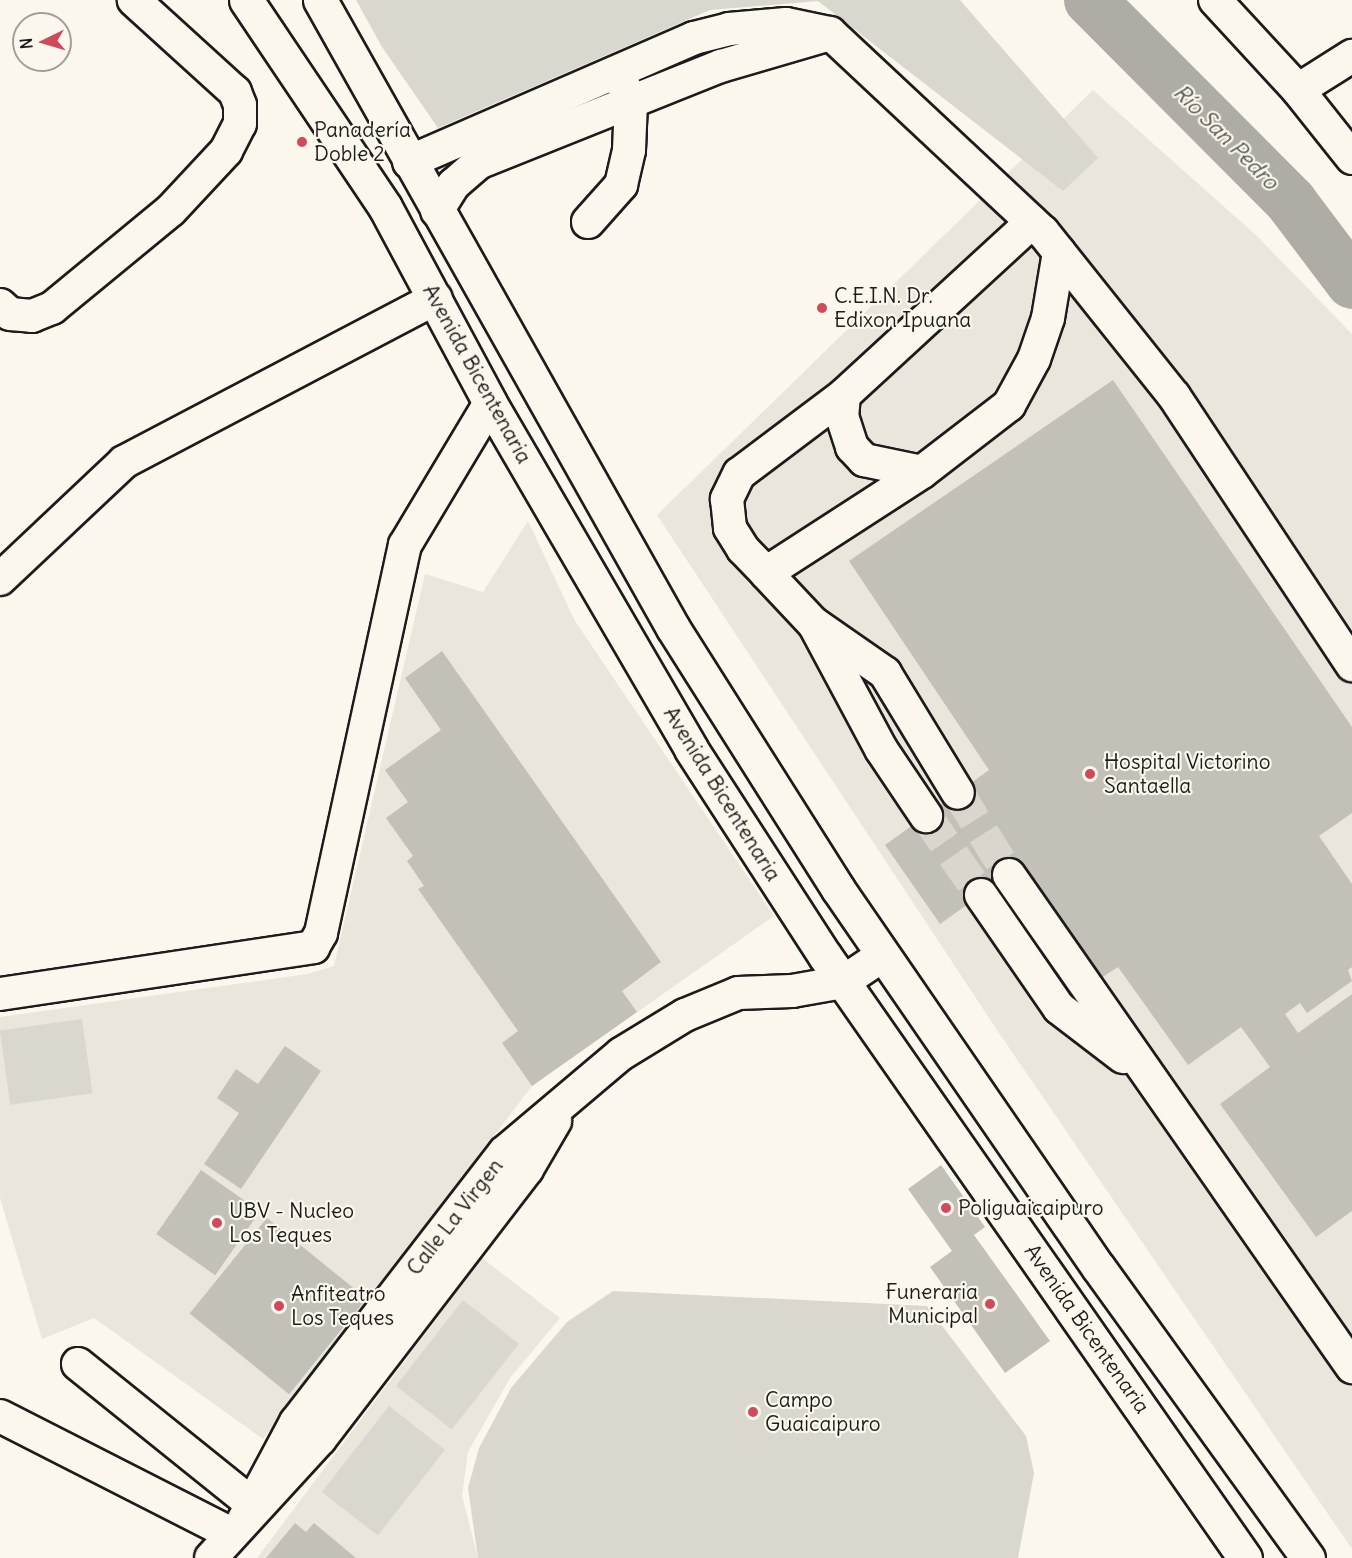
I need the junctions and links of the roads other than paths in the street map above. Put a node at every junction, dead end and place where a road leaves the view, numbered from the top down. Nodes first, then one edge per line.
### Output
1 (134, 0) edge
2 (246, 0) edge
3 (320, 0) edge
4 (1215, 0) edge
5 (830, 33) junction
6 (1352, 56) edge
7 (617, 72) junction
8 (1298, 90) junction
9 (631, 102) junction
10 (1352, 158) edge
11 (409, 162) junction
12 (437, 211) junction
13 (588, 222) dead end
14 (1032, 222) junction
15 (1059, 252) junction
16 (436, 298) junction
17 (0, 305) edge
18 (844, 395) junction
19 (490, 403) junction
20 (922, 472) junction
21 (766, 573) junction
22 (0, 579) edge
23 (813, 623) junction
24 (1352, 665) edge
25 (958, 793) tunnel mouth
26 (926, 816) tunnel mouth
27 (1009, 875) tunnel mouth
28 (981, 895) tunnel mouth
29 (883, 955) junction
30 (843, 982) junction
31 (0, 994) edge
32 (1145, 1073) junction
33 (1317, 1320) junction
34 (1352, 1334) edge
35 (78, 1364) dead end
36 (1352, 1366) edge
37 (0, 1416) edge
38 (242, 1520) junction
39 (211, 1558) edge
40 (1245, 1558) edge
41 (1308, 1558) edge

1 - 17 street
2 - 16 main road, Avenida Bicentenaria
3 - 11 main road
4 - 8 street
5 - 7 street
5 - 9 street
5 - 14 street
6 - 8 street
7 - 9 street
7 - 11 street
8 - 10 street
9 - 12 street
9 - 13 street
11 - 12 main road
12 - 29 main road
14 - 15 street
14 - 18 street
15 - 20 street
15 - 24 street
16 - 19 main road, Avenida Bicentenaria
16 - 22 street
18 - 20 street
18 - 21 street
19 - 30 main road, Avenida Bicentenaria
19 - 31 street
20 - 21 street
21 - 23 street
23 - 25 street
23 - 26 street
27 - 32 street
28 - 32 street
29 - 30 street, Calle La Virgen
29 - 41 main road
30 - 38 street, Calle La Virgen
30 - 40 main road, Avenida Bicentenaria
32 - 33 street
33 - 34 street
33 - 36 street
35 - 38 street
37 - 38 street
38 - 39 street, Calle La Virgen

